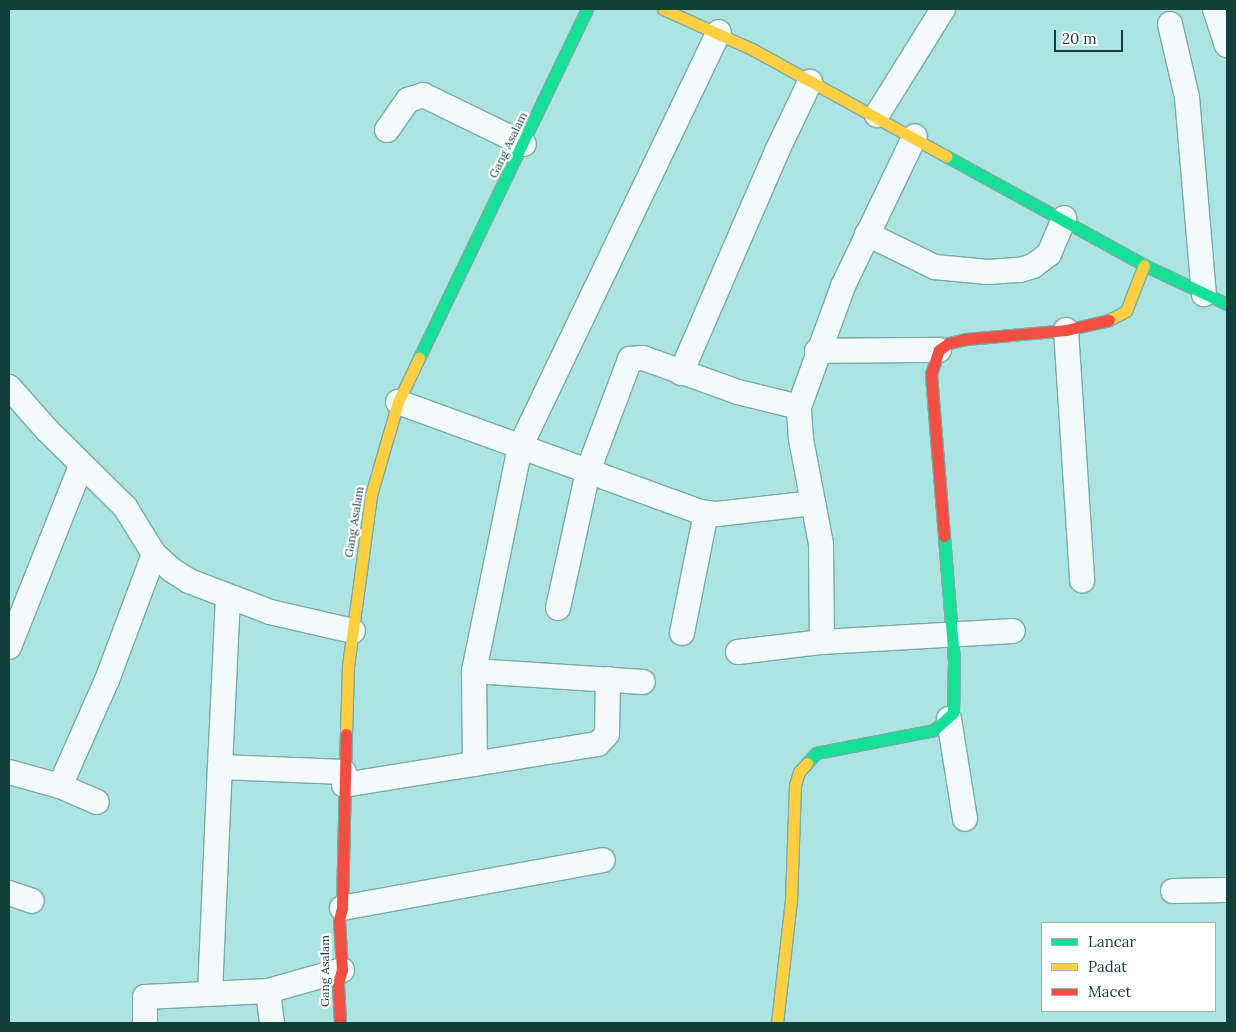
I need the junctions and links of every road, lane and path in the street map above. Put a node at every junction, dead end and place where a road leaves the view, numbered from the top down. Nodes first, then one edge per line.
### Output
1 (587, 9) edge
2 (663, 9) edge
3 (943, 9) edge
4 (1214, 9) edge
5 (1170, 24) dead end
6 (718, 32) junction
7 (1227, 45) edge
8 (810, 82) junction
9 (877, 115) junction
10 (386, 130) dead end
11 (914, 136) junction
12 (524, 144) junction
13 (1064, 218) junction
14 (867, 234) junction
15 (1144, 265) junction
16 (1204, 294) junction
17 (1227, 304) edge
18 (1066, 330) junction
19 (938, 350) junction
20 (817, 351) junction
21 (681, 373) junction
22 (9, 387) edge
23 (398, 402) junction
24 (799, 407) junction
25 (520, 447) junction
26 (81, 466) junction
27 (588, 471) junction
28 (813, 504) junction
29 (706, 512) junction
30 (154, 554) junction
31 (1082, 580) dead end
32 (228, 597) junction
33 (558, 608) dead end
34 (353, 631) junction
35 (1013, 631) dead end
36 (951, 632) junction
37 (682, 634) dead end
38 (822, 642) junction
39 (9, 646) edge
40 (738, 652) dead end
41 (474, 671) junction
42 (608, 679) junction
43 (644, 682) dead end
44 (949, 719) junction
45 (475, 764) junction
46 (220, 768) junction
47 (9, 772) edge
48 (344, 779) junction
49 (60, 786) junction
50 (96, 802) dead end
51 (965, 819) dead end
52 (602, 860) dead end
53 (1227, 890) edge
54 (1173, 891) dead end
55 (9, 893) edge
56 (32, 901) dead end
57 (342, 908) junction
58 (342, 970) junction
59 (268, 991) junction
60 (210, 993) junction
61 (145, 1023) edge
62 (272, 1023) edge
63 (340, 1023) edge
64 (777, 1023) edge

1 - 12 street, Gang Asalam
2 - 6 street
3 - 9 street
4 - 7 street
5 - 16 street
6 - 8 street
6 - 25 street
8 - 9 street
8 - 21 street
9 - 11 street
10 - 12 street
11 - 13 street
11 - 14 street
12 - 23 street, Gang Asalam
13 - 14 street
13 - 15 street
14 - 20 street
15 - 16 street
15 - 18 street
16 - 17 street
18 - 19 street
18 - 31 street
19 - 20 street
19 - 36 street
20 - 24 street
21 - 24 street
21 - 27 street
22 - 26 street
23 - 25 street
23 - 34 street, Gang Asalam
24 - 28 street
25 - 27 street
25 - 41 street
26 - 30 street
26 - 39 street
27 - 29 street
27 - 33 street
28 - 29 street
28 - 38 street
29 - 37 street
30 - 32 street
30 - 49 street
32 - 34 street
32 - 46 street
34 - 48 street, Gang Asalam
35 - 36 street
36 - 38 street
36 - 44 street
38 - 40 street
41 - 42 street
41 - 45 street
42 - 43 street
42 - 45 street
44 - 51 street
44 - 64 street
45 - 48 street
46 - 48 street
46 - 60 street
47 - 49 street
48 - 57 street, Gang Asalam
49 - 50 street
52 - 57 street
53 - 54 street
55 - 56 street
57 - 58 street, Gang Asalam
58 - 59 street
58 - 63 street, Gang Asalam
59 - 60 street
59 - 62 street
60 - 61 street

